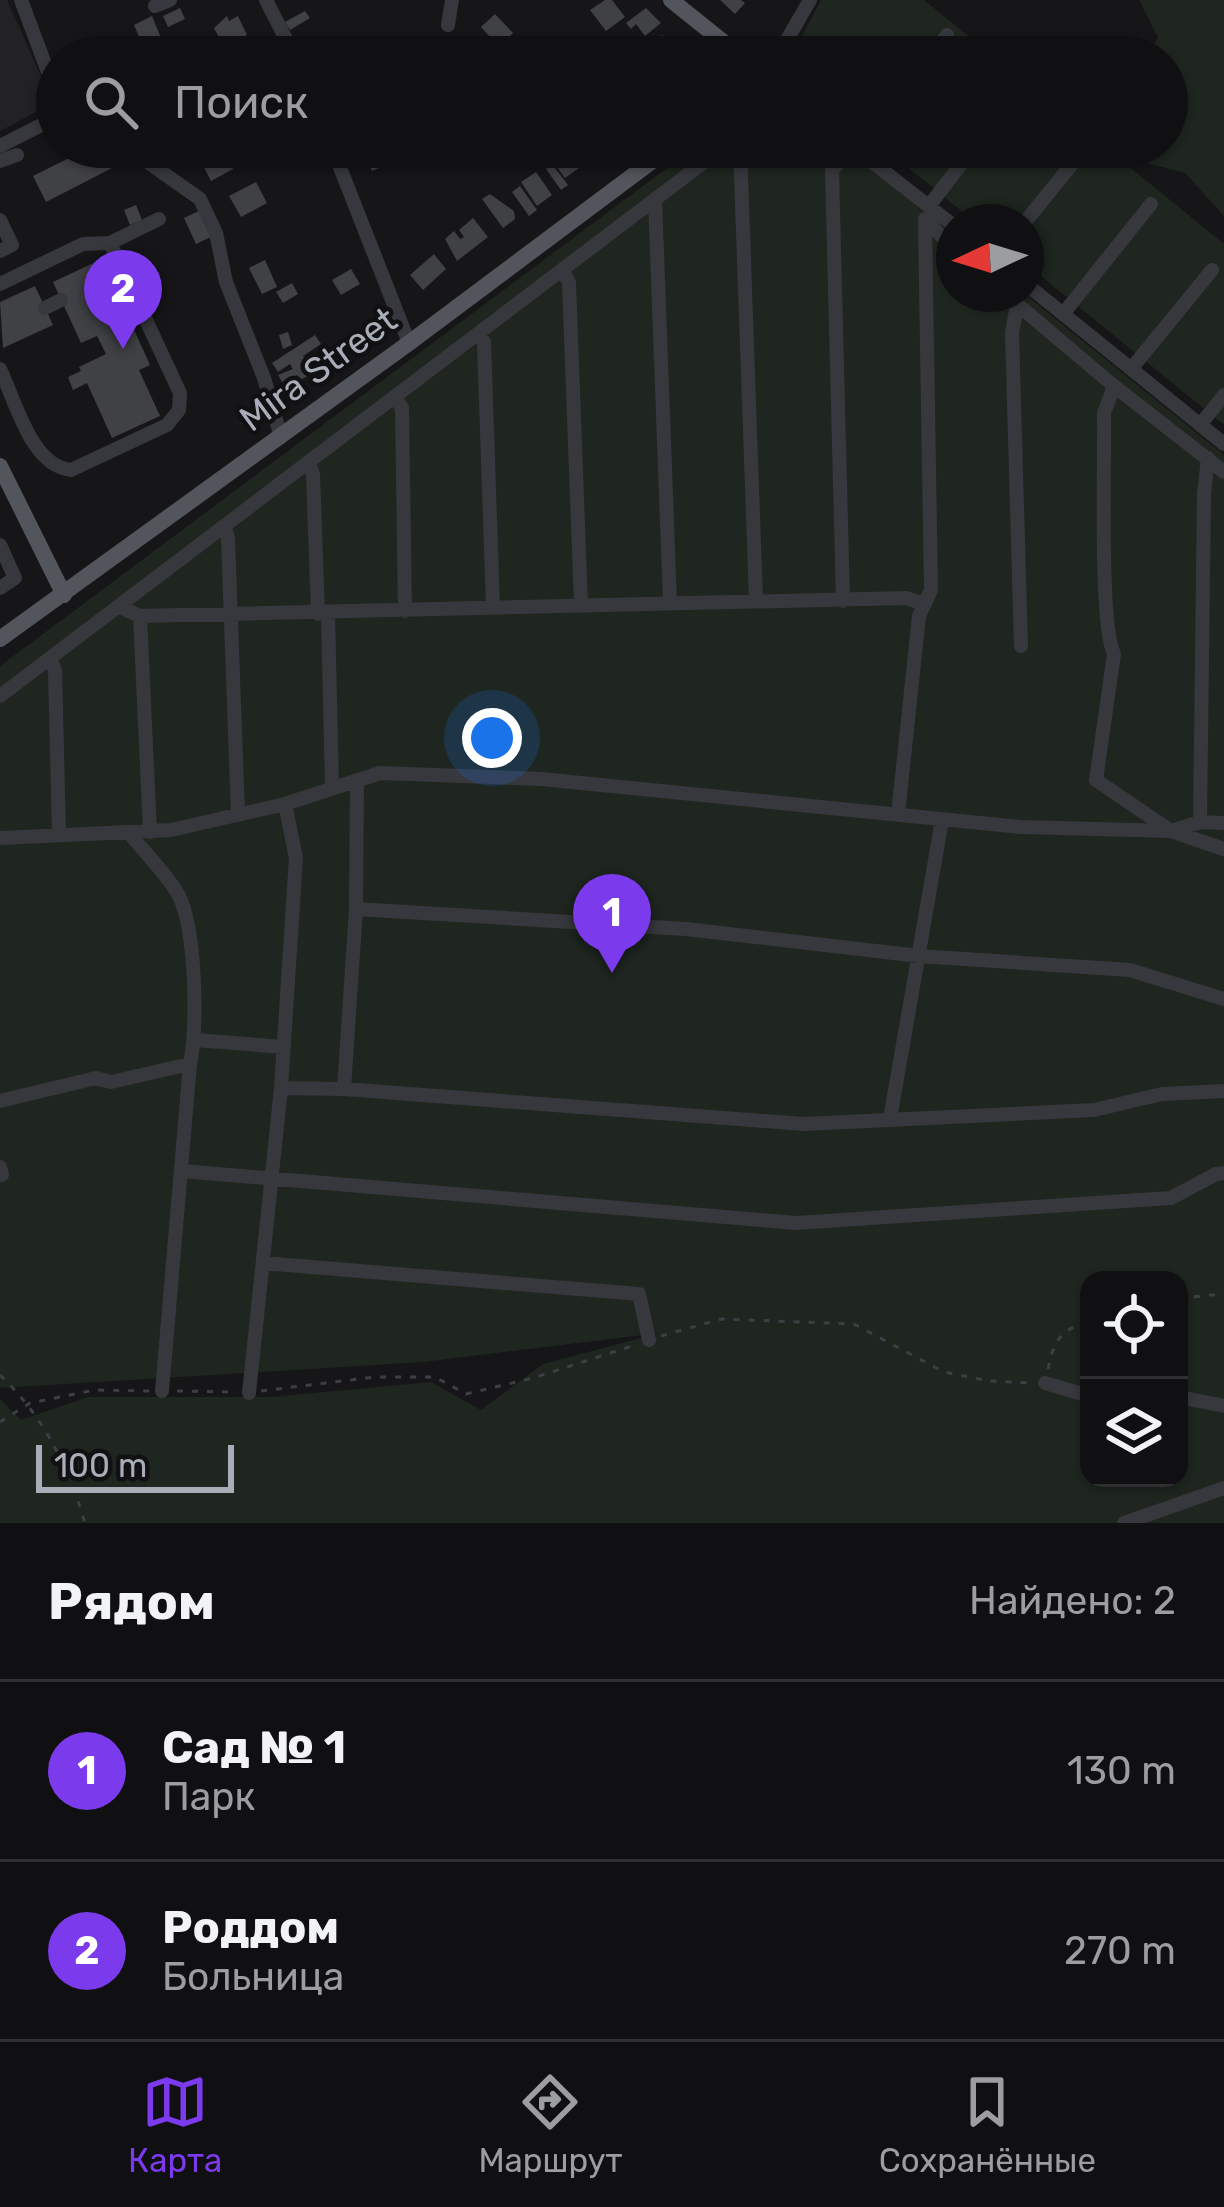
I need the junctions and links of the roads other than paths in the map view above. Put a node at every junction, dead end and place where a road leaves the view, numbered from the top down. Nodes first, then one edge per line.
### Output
1 (22, 0) edge
2 (170, 0) edge
3 (266, 0) edge
4 (452, 0) edge
5 (671, 0) edge
6 (810, 0) edge
7 (154, 6) dead end
8 (448, 26) dead end
9 (284, 36) edge
10 (716, 36) edge
11 (789, 36) edge
12 (36, 38) edge
13 (36, 128) edge
14 (0, 146) edge
15 (17, 155) dead end
16 (0, 161) edge
17 (155, 168) edge
18 (340, 168) edge
19 (643, 168) edge
20 (697, 168) edge
21 (741, 168) edge
22 (835, 168) edge
23 (881, 168) edge
24 (957, 168) edge
25 (1069, 168) edge
26 (656, 199) junction
27 (927, 204) junction
28 (1040, 204) edge
29 (1151, 204) dead end
30 (936, 211) edge
31 (159, 219) dead end
32 (0, 220) edge
33 (925, 224) junction
34 (936, 233) edge
35 (110, 243) junction
36 (0, 251) edge
37 (562, 270) junction
38 (1212, 270) dead end
39 (0, 284) edge
40 (1044, 299) edge
41 (62, 300) dead end
42 (45, 308) dead end
43 (1011, 312) edge
44 (1026, 312) edge
45 (1063, 314) junction
46 (478, 334) junction
47 (410, 343) junction
48 (0, 369) edge
49 (1131, 369) junction
50 (1114, 386) junction
51 (1224, 394) edge
52 (394, 398) junction
53 (1200, 424) junction
54 (280, 436) junction
55 (1224, 444) edge
56 (1208, 458) junction
57 (309, 463) junction
58 (1224, 472) edge
59 (2, 477) edge
60 (225, 527) junction
61 (0, 544) edge
62 (0, 588) edge
63 (64, 595) junction
64 (756, 601) junction
65 (843, 601) junction
66 (670, 603) junction
67 (925, 604) junction
68 (580, 605) junction
69 (120, 607) junction
70 (493, 608) junction
71 (405, 611) junction
72 (323, 614) junction
73 (231, 615) junction
74 (140, 616) junction
75 (0, 639) edge
76 (1021, 646) dead end
77 (50, 659) junction
78 (0, 696) edge
79 (357, 780) junction
80 (332, 788) junction
81 (285, 804) junction
82 (898, 814) junction
83 (238, 815) junction
84 (942, 820) junction
85 (1200, 822) junction
86 (1224, 823) edge
87 (1171, 831) junction
88 (150, 832) junction
89 (59, 834) junction
90 (130, 834) junction
91 (0, 838) edge
92 (1224, 849) edge
93 (356, 910) junction
94 (919, 956) junction
95 (1224, 999) edge
96 (195, 1040) junction
97 (284, 1047) junction
98 (190, 1064) junction
99 (281, 1088) junction
100 (344, 1089) junction
101 (1224, 1091) edge
102 (0, 1101) edge
103 (890, 1120) junction
104 (182, 1171) junction
105 (1224, 1174) edge
106 (272, 1179) junction
107 (263, 1263) junction
108 (649, 1340) road end
109 (1046, 1384) road end
110 (162, 1391) road end
111 (249, 1393) road end
112 (1080, 1393) edge
113 (1188, 1398) edge
114 (1224, 1406) edge
115 (1224, 1487) edge
116 (1124, 1523) edge

1 - 12 street
2 - 7 street
3 - 9 street
4 - 8 street
5 - 10 main road
6 - 11 street
13 - 14 street
15 - 16 street
17 - 54 street
18 - 47 street
19 - 47 main road, Mira Street
20 - 26 street
21 - 64 street
22 - 65 street
23 - 27 street
24 - 27 street
25 - 28 street
26 - 37 street
26 - 66 street
27 - 30 street
27 - 33 street
29 - 45 street
31 - 35 street
32 - 36 street
33 - 34 street
33 - 67 street
35 - 39 street
35 - 48 street
37 - 46 street
37 - 68 street
38 - 49 street
40 - 45 street
41 - 42 street
43 - 76 street
44 - 50 street
45 - 49 street
46 - 52 street
46 - 70 street
47 - 54 main road, Mira Street
49 - 53 street
50 - 56 street
50 - 87 street
51 - 53 street
52 - 57 street
52 - 71 street
53 - 55 street
54 - 63 main road, Mira Street
56 - 58 street
56 - 85 street
57 - 60 street
57 - 72 street
59 - 63 main road
60 - 69 street
60 - 73 street
61 - 62 street
63 - 75 main road, Mira Street
64 - 65 street
64 - 66 street
65 - 67 street
66 - 68 street
67 - 82 street
68 - 70 street
69 - 74 street
69 - 77 street
70 - 71 street
71 - 72 street
72 - 73 street
72 - 80 street
73 - 74 street
73 - 83 street
74 - 88 street
77 - 78 street
77 - 89 street
79 - 80 street
79 - 82 street
79 - 93 street
80 - 81 street
81 - 83 street
81 - 97 street
82 - 84 street
83 - 88 street
84 - 87 street
84 - 94 street
85 - 86 street
85 - 87 street
87 - 92 street
88 - 90 street
89 - 90 street
89 - 91 street
90 - 96 street
93 - 94 street
93 - 100 street
94 - 95 street
94 - 103 street
96 - 97 street
96 - 98 street
97 - 99 street
98 - 102 street
98 - 104 street
99 - 100 street
99 - 106 street
100 - 103 street
101 - 103 street
104 - 106 street
104 - 110 street
105 - 106 street
106 - 107 street
107 - 108 street
107 - 111 street
109 - 112 street
113 - 114 street
115 - 116 street

